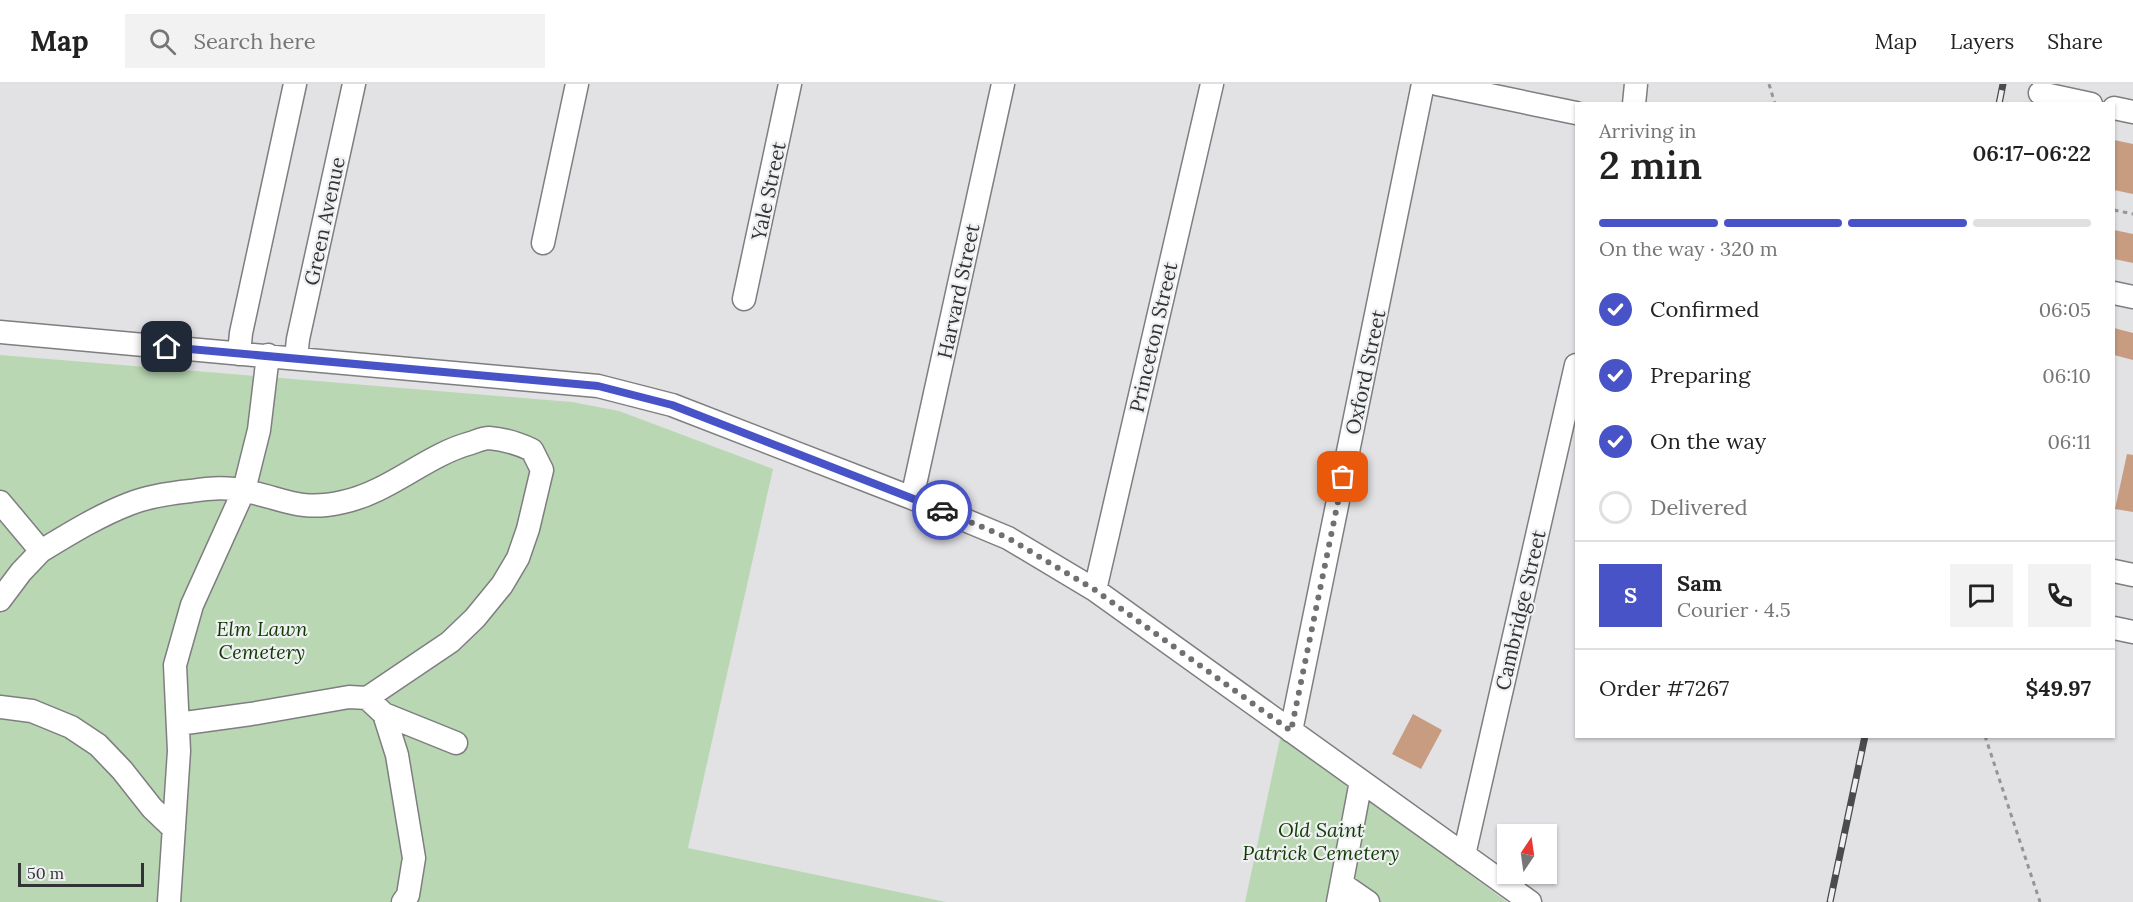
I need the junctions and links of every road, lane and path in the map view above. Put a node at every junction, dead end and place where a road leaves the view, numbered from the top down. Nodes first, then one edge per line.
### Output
1 (296, 84) edge
2 (354, 84) edge
3 (577, 84) edge
4 (790, 84) edge
5 (1003, 84) edge
6 (1212, 84) edge
7 (1423, 84) edge
8 (1437, 84) edge
9 (1636, 84) edge
10 (1769, 84) edge
11 (2040, 94) edge
12 (1634, 102) edge
13 (1774, 102) edge
14 (2081, 102) edge
15 (2115, 108) edge
16 (2133, 112) edge
17 (1575, 113) edge
18 (2115, 210) edge
19 (2133, 214) edge
20 (543, 243) dead end
21 (2115, 293) edge
22 (2133, 297) edge
23 (744, 298) dead end
24 (0, 332) edge
25 (239, 354) junction
26 (268, 356) junction
27 (296, 358) junction
28 (1575, 369) edge
29 (244, 490) junction
30 (912, 498) junction
31 (0, 502) edge
32 (41, 551) junction
33 (2115, 571) edge
34 (2133, 575) edge
35 (1095, 590) junction
36 (0, 600) edge
37 (2115, 628) edge
38 (2133, 632) edge
39 (367, 698) junction
40 (0, 707) edge
41 (384, 714) junction
42 (178, 724) junction
43 (1291, 731) junction
44 (1986, 738) edge
45 (456, 743) dead end
46 (1361, 781) junction
47 (174, 828) junction
48 (1464, 855) junction
49 (1340, 893) edge
50 (169, 902) edge
51 (403, 902) edge
52 (1368, 902) edge
53 (1530, 902) edge
54 (2040, 902) edge

1 - 25 street
2 - 27 street, Green Avenue
3 - 20 street
4 - 23 street, Yale Street
5 - 30 street, Harvard Street
6 - 35 street, Princeton Street
7 - 43 street, Oxford Street
8 - 17 street
9 - 12 street
10 - 13 path
11 - 14 street
15 - 16 street
18 - 19 path
21 - 22 street
24 - 25 street
25 - 26 street
26 - 27 street
26 - 29 street
27 - 30 street
28 - 48 street, Cambridge Street
29 - 32 street
29 - 39 street
29 - 42 street
30 - 35 street
31 - 32 street
32 - 36 street
33 - 34 street
35 - 43 street
37 - 38 street
39 - 41 street
39 - 42 street
40 - 47 street
41 - 45 street
41 - 51 street
42 - 47 street
43 - 46 street
44 - 54 path
46 - 48 street
46 - 49 street
47 - 50 street
48 - 53 street
49 - 52 street

